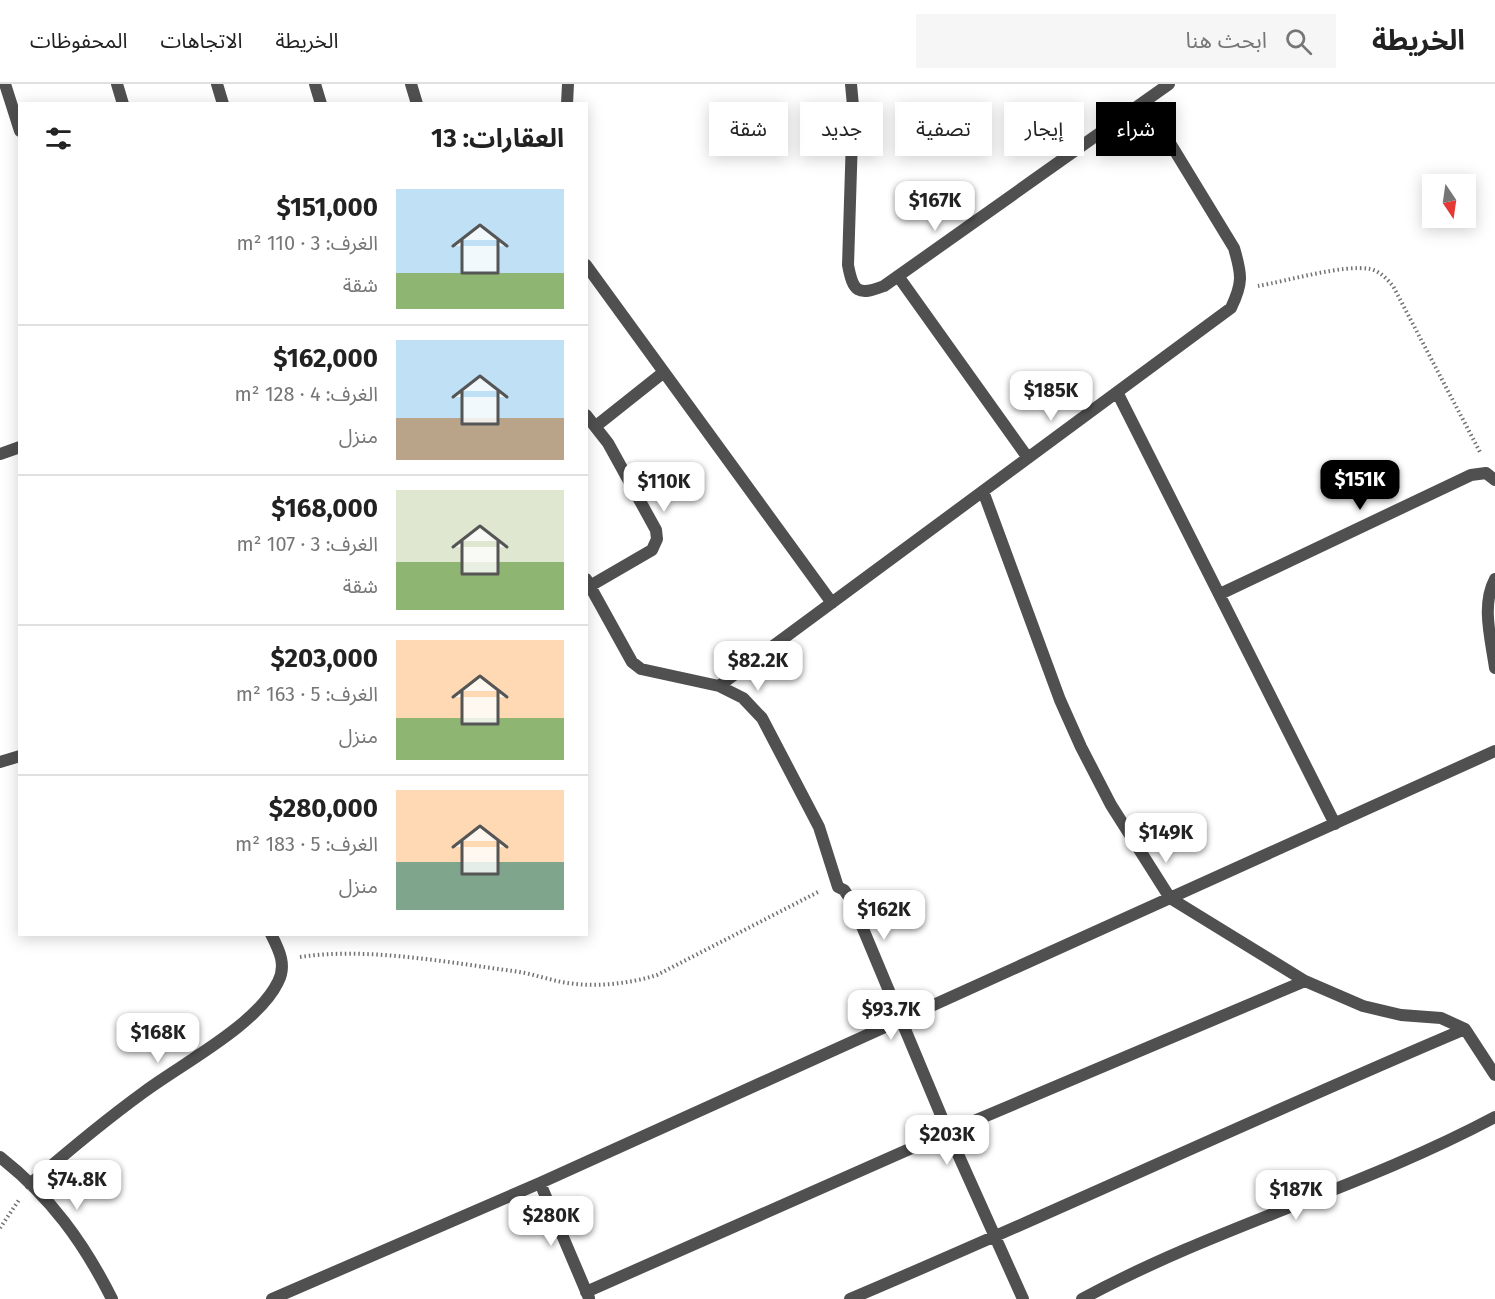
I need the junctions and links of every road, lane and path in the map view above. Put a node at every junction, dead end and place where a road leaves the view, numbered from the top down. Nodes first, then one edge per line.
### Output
1 (5, 84) edge
2 (117, 84) edge
3 (217, 84) edge
4 (315, 84) edge
5 (411, 84) edge
6 (568, 84) edge
7 (851, 84) edge
8 (1169, 84) edge
9 (122, 102) edge
10 (222, 102) edge
11 (320, 102) edge
12 (416, 102) edge
13 (567, 102) edge
14 (1145, 102) edge
15 (18, 125) edge
16 (1096, 137) edge
17 (1176, 153) edge
18 (588, 268) edge
19 (898, 276) junction
20 (1240, 289) junction
21 (664, 372) junction
22 (1118, 392) junction
23 (588, 417) edge
24 (596, 426) junction
25 (18, 448) edge
26 (0, 453) edge
27 (1028, 458) junction
28 (1494, 478) edge
29 (983, 491) junction
30 (1495, 579) edge
31 (588, 583) edge
32 (1220, 594) junction
33 (832, 603) junction
34 (1495, 668) edge
35 (719, 686) junction
36 (1495, 751) edge
37 (18, 757) edge
38 (0, 762) edge
39 (1335, 824) junction
40 (838, 887) junction
41 (1170, 898) junction
42 (272, 936) edge
43 (283, 959) junction
44 (1305, 981) junction
45 (901, 1020) junction
46 (1465, 1029) junction
47 (1495, 1075) edge
48 (1495, 1117) edge
49 (948, 1132) junction
50 (0, 1157) edge
51 (540, 1183) junction
52 (30, 1184) junction
53 (0, 1228) edge
54 (996, 1237) junction
55 (588, 1295) edge
56 (112, 1299) edge
57 (272, 1299) edge
58 (850, 1299) edge
59 (1023, 1299) edge
60 (1082, 1299) edge

1 - 15 street
2 - 9 street
3 - 10 street
4 - 11 street
5 - 12 street
6 - 13 street
7 - 19 street
8 - 14 street
16 - 19 street
17 - 20 street
18 - 21 street
19 - 27 street
20 - 22 street
20 - 28 path
21 - 24 street
21 - 33 street
22 - 27 street
22 - 32 street
23 - 24 street
24 - 31 street
25 - 26 street
27 - 29 street
28 - 32 street
29 - 33 street
29 - 41 street
30 - 34 street
31 - 35 street
32 - 39 street
33 - 35 street
35 - 40 street
36 - 39 street
37 - 38 street
39 - 41 street
40 - 43 path
40 - 45 street
41 - 44 street
41 - 45 street
42 - 43 street
43 - 52 street
44 - 46 street
44 - 49 street
45 - 49 street
45 - 51 street
46 - 47 street
46 - 54 street
48 - 60 street
49 - 54 street
49 - 55 street
50 - 52 street
51 - 55 street
51 - 57 street
52 - 53 path
52 - 56 street
54 - 58 street
54 - 59 street

